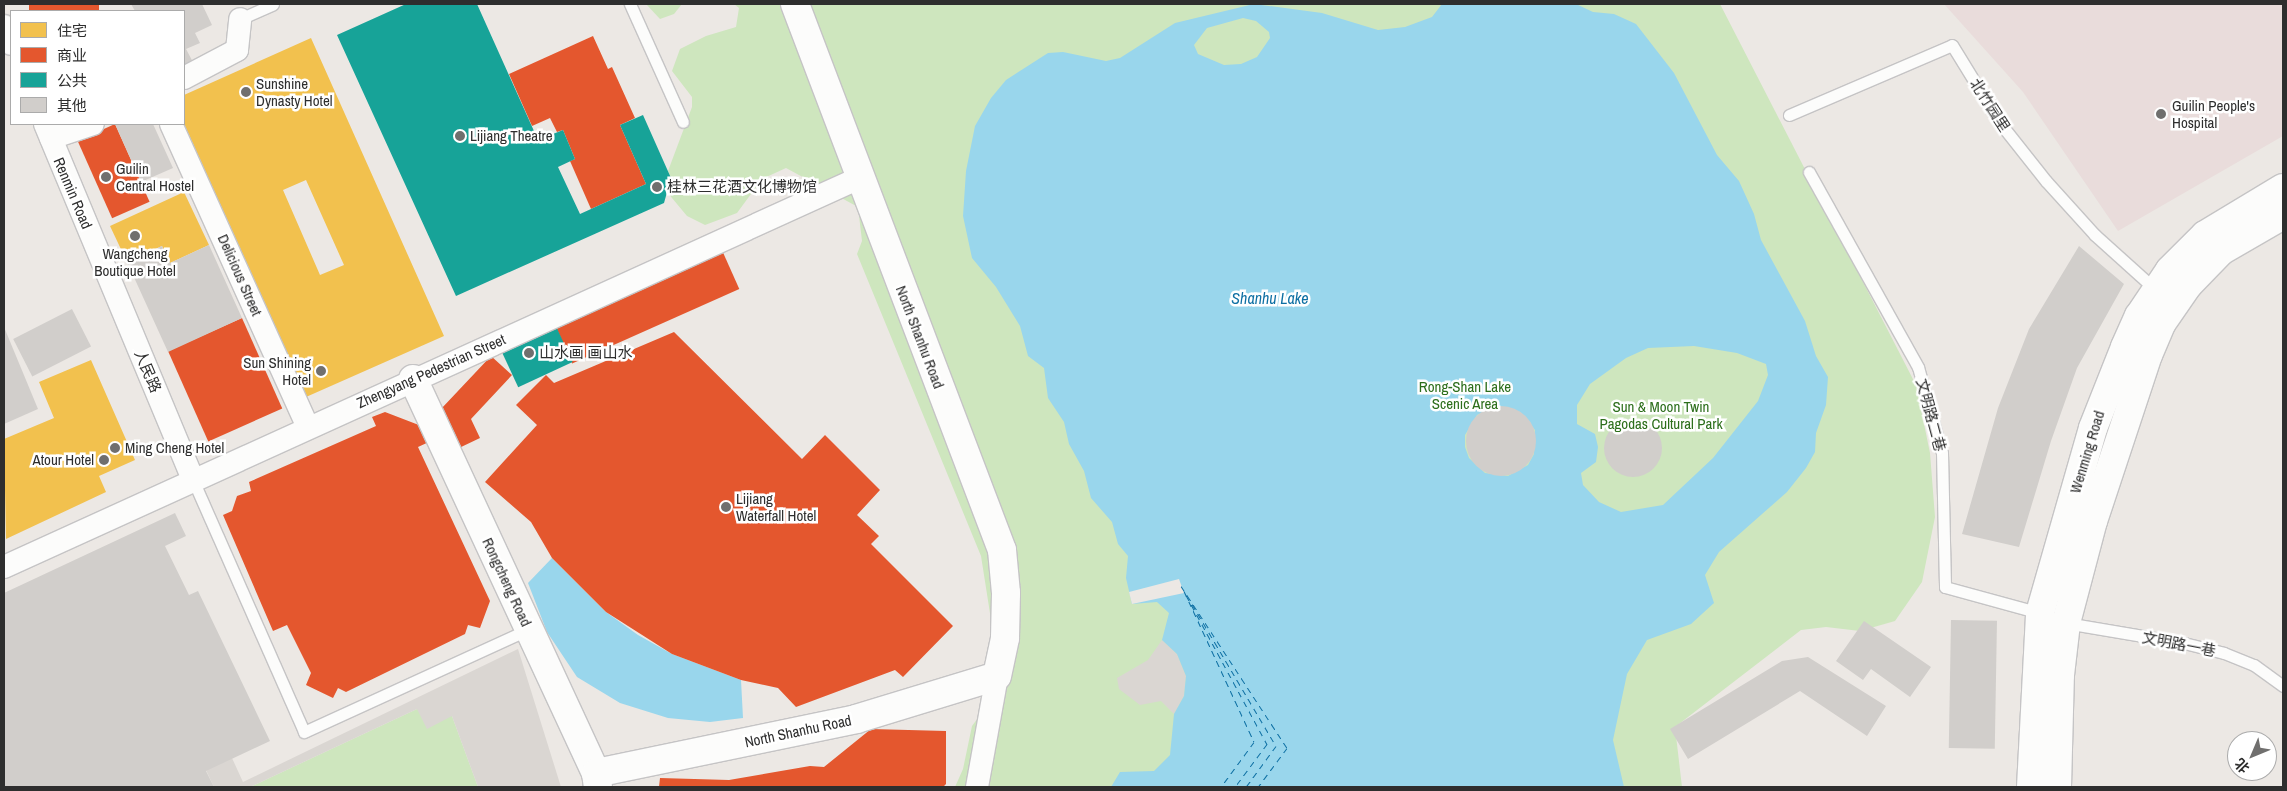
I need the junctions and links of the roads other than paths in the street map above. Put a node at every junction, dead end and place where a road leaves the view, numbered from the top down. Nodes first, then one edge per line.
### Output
1 (273, 4) edge
2 (630, 4) edge
3 (795, 4) edge
4 (240, 20) joint
5 (4, 26) edge
6 (10, 41) edge
7 (185, 77) edge
8 (1789, 115) dead end
9 (683, 122) dead end
10 (87, 125) edge
11 (172, 125) edge
12 (48, 131) edge
13 (1809, 172) dead end
14 (859, 178) junction
15 (2283, 188) edge
16 (2283, 215) edge
17 (102, 262) joint
18 (2156, 290) junction
19 (413, 379) junction
20 (308, 427) junction
21 (193, 480) junction
22 (4, 567) edge
23 (2040, 613) junction
24 (2066, 623) junction
25 (529, 629) junction
26 (998, 676) junction
27 (2283, 686) edge
28 (597, 780) edge
29 (976, 787) edge
30 (2031, 787) edge
31 (2057, 787) edge

1 - 4 lane
2 - 9 lane
3 - 14 street, North Shanhu Road
4 - 7 street
5 - 6 street
8 - 18 lane, 北竹园里
10 - 12 street
11 - 20 street, Delicious Street
12 - 17 street, Renmin Road
13 - 23 lane, 文明路二巷
14 - 19 street, Zhengyang Pedestrian Street
14 - 26 street, North Shanhu Road
15 - 18 street, Wenming Road
16 - 24 street, Wenming Road
17 - 21 street, 人民路
18 - 23 street, Wenming Road
19 - 20 street, Zhengyang Pedestrian Street
19 - 25 street, Rongcheng Road
20 - 21 street, Zhengyang Pedestrian Street
21 - 22 street, Zhengyang Pedestrian Street
21 - 25 lane
23 - 30 street, Wenming Road
24 - 27 lane, 文明路一巷
24 - 31 street, Wenming Road
25 - 28 street, Rongcheng Road
26 - 28 street, North Shanhu Road
26 - 29 street, North Shanhu Road

